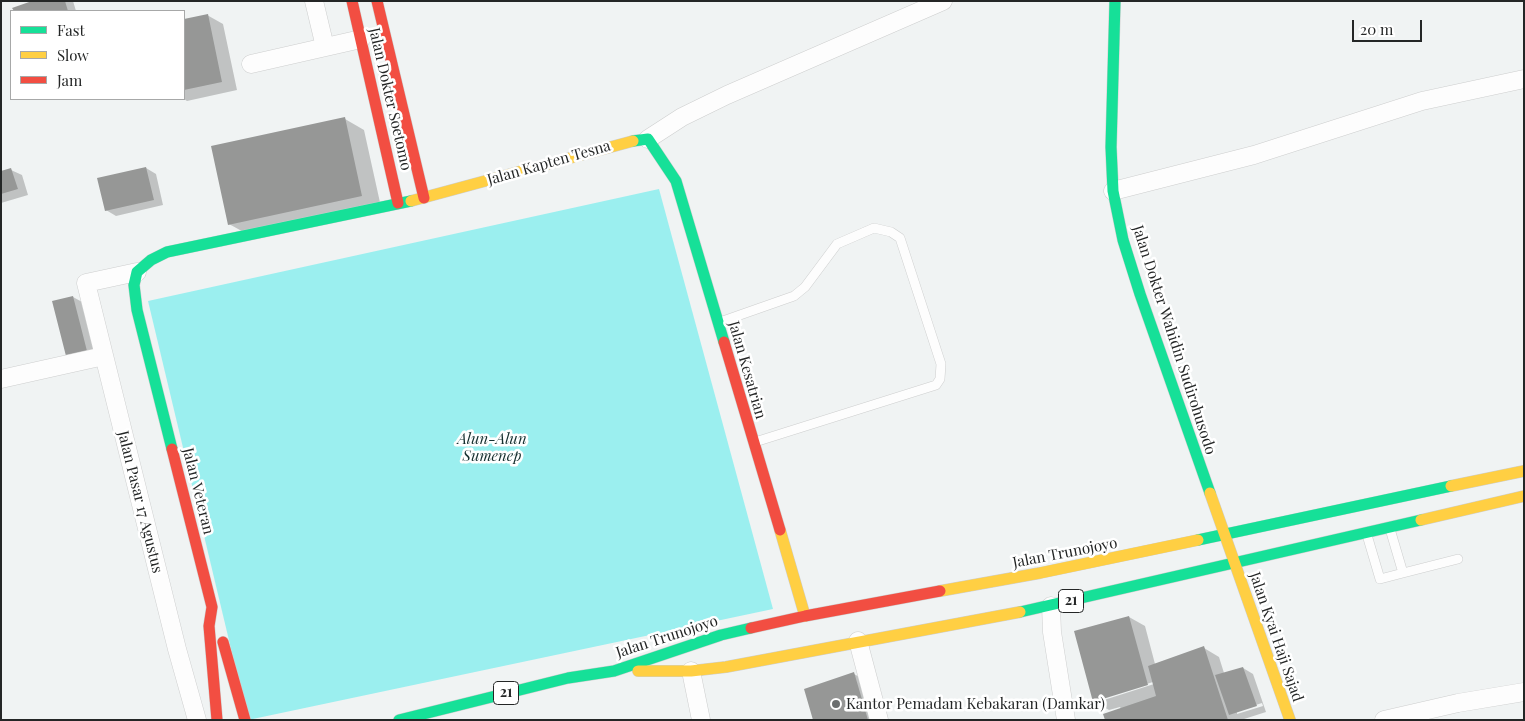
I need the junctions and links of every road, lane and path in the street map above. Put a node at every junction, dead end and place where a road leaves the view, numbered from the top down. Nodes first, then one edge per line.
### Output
1 (314, 1) edge
2 (352, 1) edge
3 (377, 1) edge
4 (1116, 1) edge
5 (932, 3) edge
6 (373, 36) junction
7 (325, 47) junction
8 (251, 64) dead end
9 (1524, 79) edge
10 (648, 139) junction
11 (1113, 192) junction
12 (424, 198) junction
13 (398, 203) junction
14 (137, 272) junction
15 (718, 323) junction
16 (104, 356) junction
17 (1, 379) edge
18 (753, 442) junction
19 (1524, 471) edge
20 (1514, 488) edge
21 (1389, 526) junction
22 (1366, 532) junction
23 (1225, 535) junction
24 (1458, 559) dead end
25 (1235, 564) junction
26 (1403, 573) junction
27 (1051, 606) junction
28 (212, 607) junction
29 (805, 616) junction
30 (858, 641) junction
31 (614, 671) junction
32 (691, 671) junction
33 (1524, 692) edge
34 (197, 720) edge
35 (216, 720) edge
36 (245, 720) edge
37 (399, 720) edge
38 (701, 720) edge
39 (879, 720) edge
40 (1066, 720) edge
41 (1290, 720) edge
42 (1384, 720) edge

1 - 7 street
2 - 6 main road, Jalan Dokter Soetomo
3 - 6 main road, Jalan Dokter Soetomo
4 - 11 main road, Jalan Dokter Wahidin Sudirohusodo
5 - 10 street, Jalan Kapten Tesna
6 - 7 street
6 - 12 main road, Jalan Dokter Soetomo
6 - 13 main road, Jalan Dokter Soetomo
7 - 8 street
9 - 11 street
10 - 12 main road, Jalan Kapten Tesna
10 - 15 main road, Jalan Kesatrian
11 - 23 main road, Jalan Dokter Wahidin Sudirohusodo
12 - 13 main road, Jalan Kapten Tesna
13 - 14 main road, Jalan Kapten Tesna
14 - 16 street, Jalan Pasar 17 Agustus
14 - 28 main road, Jalan Veteran
15 - 18 main road, Jalan Kesatrian
15 - 18 lane
16 - 17 street
16 - 34 street, Jalan Pasar 17 Agustus
18 - 29 main road, Jalan Kesatrian
19 - 20 main road, Jalan Trunojoyo / 21
20 - 21 main road, Jalan Trunojoyo / 21
20 - 23 main road, Jalan Trunojoyo / 21
21 - 22 main road, Jalan Trunojoyo / 21
21 - 26 lane
22 - 25 main road, Jalan Trunojoyo / 21
22 - 26 lane
23 - 25 main road, Jalan Dokter Wahidin Sudirohusodo
23 - 29 main road, Jalan Trunojoyo / 21
24 - 26 lane
25 - 27 main road, Jalan Trunojoyo / 21
25 - 41 main road, Jalan Kyai Haji Sajad
27 - 30 main road, Jalan Trunojoyo / 21
27 - 40 street
28 - 35 main road, Jalan Veteran
28 - 36 main road
29 - 31 main road, Jalan Trunojoyo / 21
30 - 32 main road, Jalan Trunojoyo / 21
30 - 39 street
31 - 32 main road, Jalan Trunojoyo / 21
31 - 37 main road, Jalan Trunojoyo / 21
32 - 38 street
33 - 42 street

